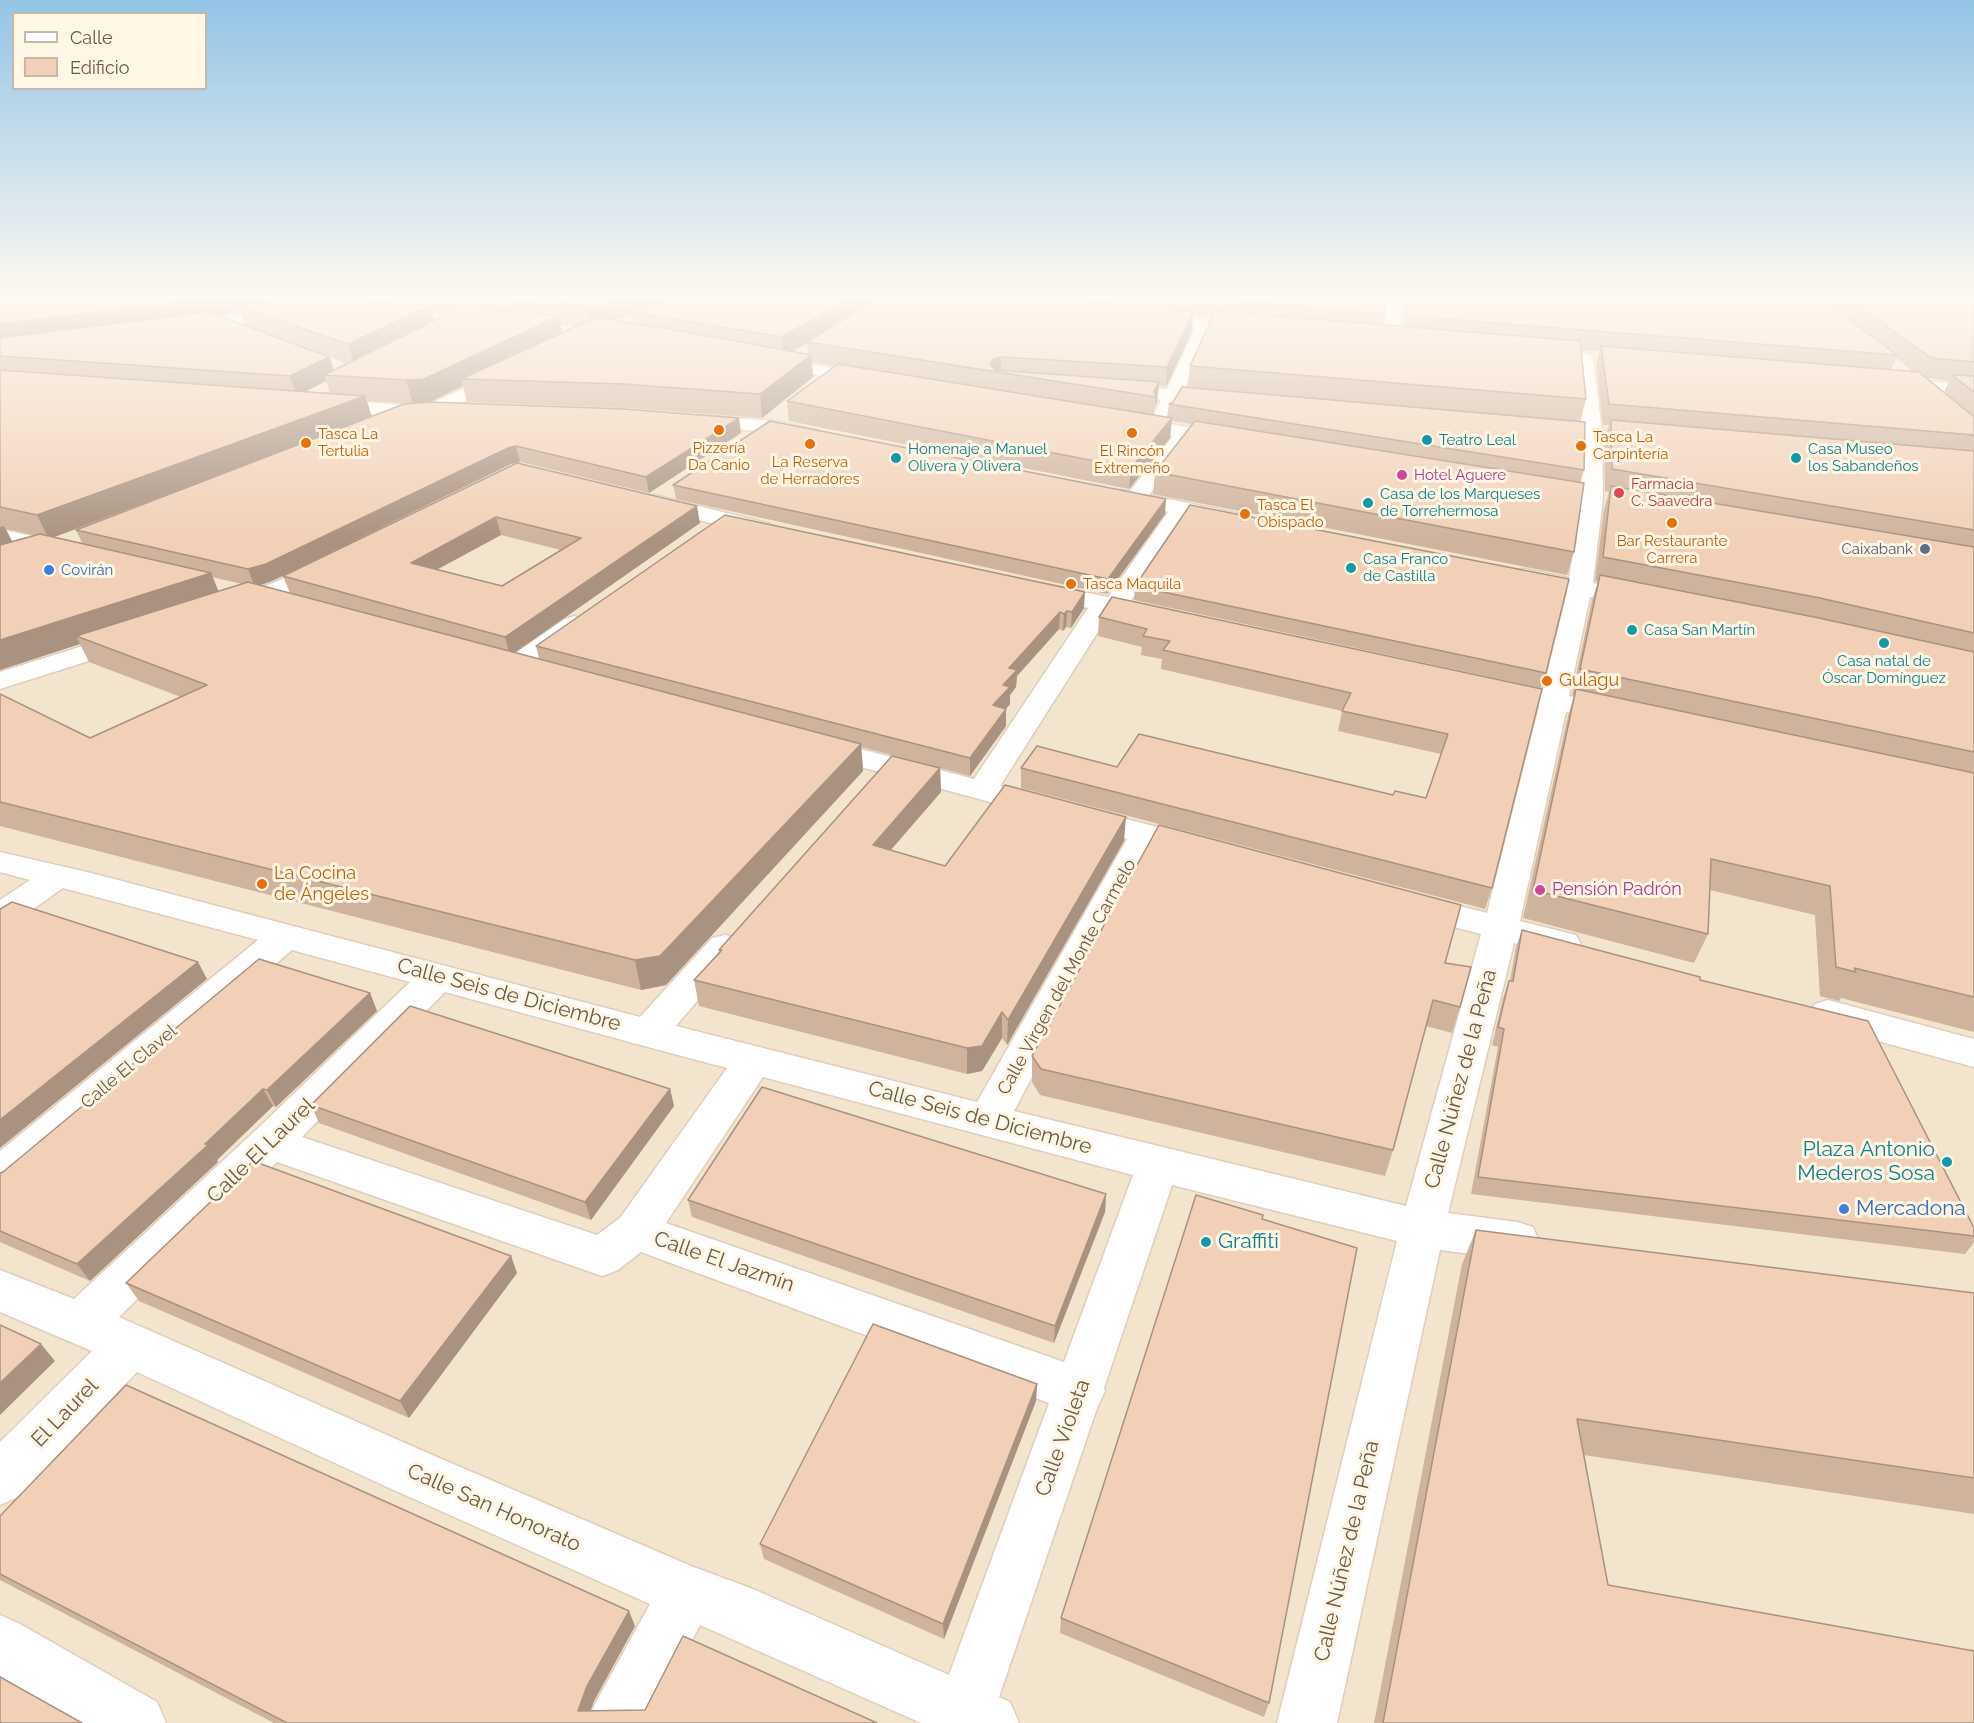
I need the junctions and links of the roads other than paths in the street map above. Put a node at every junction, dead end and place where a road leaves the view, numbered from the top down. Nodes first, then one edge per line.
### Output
1 (492, 380) edge
2 (825, 380) edge
3 (1181, 380) edge
4 (1591, 380) edge
5 (1909, 380) edge
6 (879, 381) edge
7 (1880, 382) edge
8 (338, 385) edge
9 (1916, 386) junction
10 (1092, 388) edge
11 (1974, 390) edge
12 (1177, 394) junction
13 (1241, 401) edge
14 (1941, 406) edge
15 (423, 410) junction
16 (479, 410) edge
17 (674, 419) edge
18 (1107, 419) edge
19 (772, 424) junction
20 (367, 427) edge
21 (1155, 427) junction
22 (1568, 429) edge
23 (1592, 431) junction
24 (1186, 433) junction
25 (1616, 434) edge
26 (835, 439) edge
27 (741, 444) edge
28 (1255, 444) edge
29 (1100, 492) edge
30 (1569, 495) edge
31 (652, 496) edge
32 (1592, 498) junction
33 (1135, 499) junction
34 (1615, 502) edge
35 (1182, 509) junction
36 (723, 520) junction
37 (1252, 523) edge
38 (781, 533) edge
39 (0, 536) edge
40 (695, 540) edge
41 (345, 557) edge
42 (11, 561) edge
43 (1498, 571) edge
44 (1022, 586) edge
45 (220, 587) edge
46 (1580, 588) junction
47 (260, 597) junction
48 (1660, 603) edge
49 (1108, 605) junction
50 (299, 607) edge
51 (591, 612) edge
52 (210, 613) edge
53 (1172, 619) edge
54 (155, 631) edge
55 (484, 658) edge
56 (514, 667) junction
57 (548, 676) edge
58 (0, 681) edge
59 (1472, 683) edge
60 (1553, 701) junction
61 (1635, 719) edge
62 (797, 741) edge
63 (888, 765) junction
64 (982, 790) junction
65 (862, 795) edge
66 (1146, 834) junction
67 (1226, 855) edge
68 (0, 862) edge
69 (58, 876) junction
70 (1386, 898) edge
71 (0, 916) edge
72 (743, 927) edge
73 (1501, 928) junction
74 (286, 936) junction
75 (1596, 953) edge
76 (438, 977) junction
77 (1792, 1005) edge
78 (648, 1033) junction
79 (1974, 1053) edge
80 (754, 1059) junction
81 (988, 1120) junction
82 (270, 1143) junction
83 (1158, 1164) junction
84 (0, 1176) edge
85 (1422, 1229) junction
86 (636, 1231) junction
87 (1551, 1245) edge
88 (0, 1291) edge
89 (81, 1323) junction
90 (130, 1346) junction
91 (1080, 1390) junction
92 (0, 1479) edge
93 (687, 1592) junction
94 (0, 1644) edge
95 (977, 1717) edge
96 (136, 1723) edge
97 (617, 1723) edge
98 (1307, 1723) edge

1 - 15 street
2 - 6 street
3 - 12 street
4 - 23 street, Calle Núñez de la Peña
5 - 9 street
7 - 9 street
8 - 15 street
9 - 11 street
9 - 14 street
10 - 12 street
12 - 13 street
12 - 21 street
15 - 16 street
15 - 20 street
17 - 19 street
18 - 21 street
19 - 26 street
19 - 27 street
21 - 24 street
22 - 23 street
23 - 25 street
23 - 32 street, Calle Núñez de la Peña
24 - 28 street
24 - 33 street
29 - 33 street
30 - 32 street
31 - 36 street
32 - 34 street
32 - 46 street, Calle Núñez de la Peña
33 - 35 street
35 - 37 street
35 - 49 street
36 - 38 street
36 - 40 street
39 - 42 street
41 - 47 street
43 - 46 street
44 - 49 street
45 - 47 street
46 - 48 street
46 - 60 street, Calle Núñez de la Peña
47 - 50 street
47 - 52 street
49 - 53 street
49 - 64 street
51 - 56 street
54 - 58 street
55 - 56 street
56 - 57 street
59 - 60 street
60 - 61 street
60 - 73 street, Calle Núñez de la Peña
62 - 63 street
63 - 64 street
63 - 65 street
64 - 66 street
66 - 67 street
66 - 81 street, Calle Virgen del Monte Carmelo
68 - 69 street, Calle Seis de Diciembre
69 - 71 street
69 - 74 street, Calle Seis de Diciembre
70 - 73 street
72 - 78 street
73 - 75 street
73 - 85 street, Calle Núñez de la Peña
74 - 76 street, Calle Seis de Diciembre
74 - 84 street, Calle El Clavel
76 - 78 street, Calle Seis de Diciembre
76 - 82 street, Calle El Laurel
77 - 79 street
78 - 80 street, Calle Seis de Diciembre
80 - 81 street, Calle Seis de Diciembre
80 - 86 street
81 - 83 street, Calle Seis de Diciembre
82 - 86 street, Calle El Jazmín
82 - 89 street, Calle El Laurel
83 - 85 street, Calle Seis de Diciembre
83 - 91 street, Calle Violeta
85 - 87 street, Calle Seis de Diciembre
85 - 98 street, Calle Núñez de la Peña
86 - 91 street, Calle El Jazmín
88 - 89 street, Calle San Honorato
89 - 90 street, Calle San Honorato
90 - 92 street, El Laurel
90 - 93 street, Calle San Honorato
91 - 95 street, Calle Violeta
93 - 95 street, Calle San Honorato
93 - 97 street
94 - 96 street

